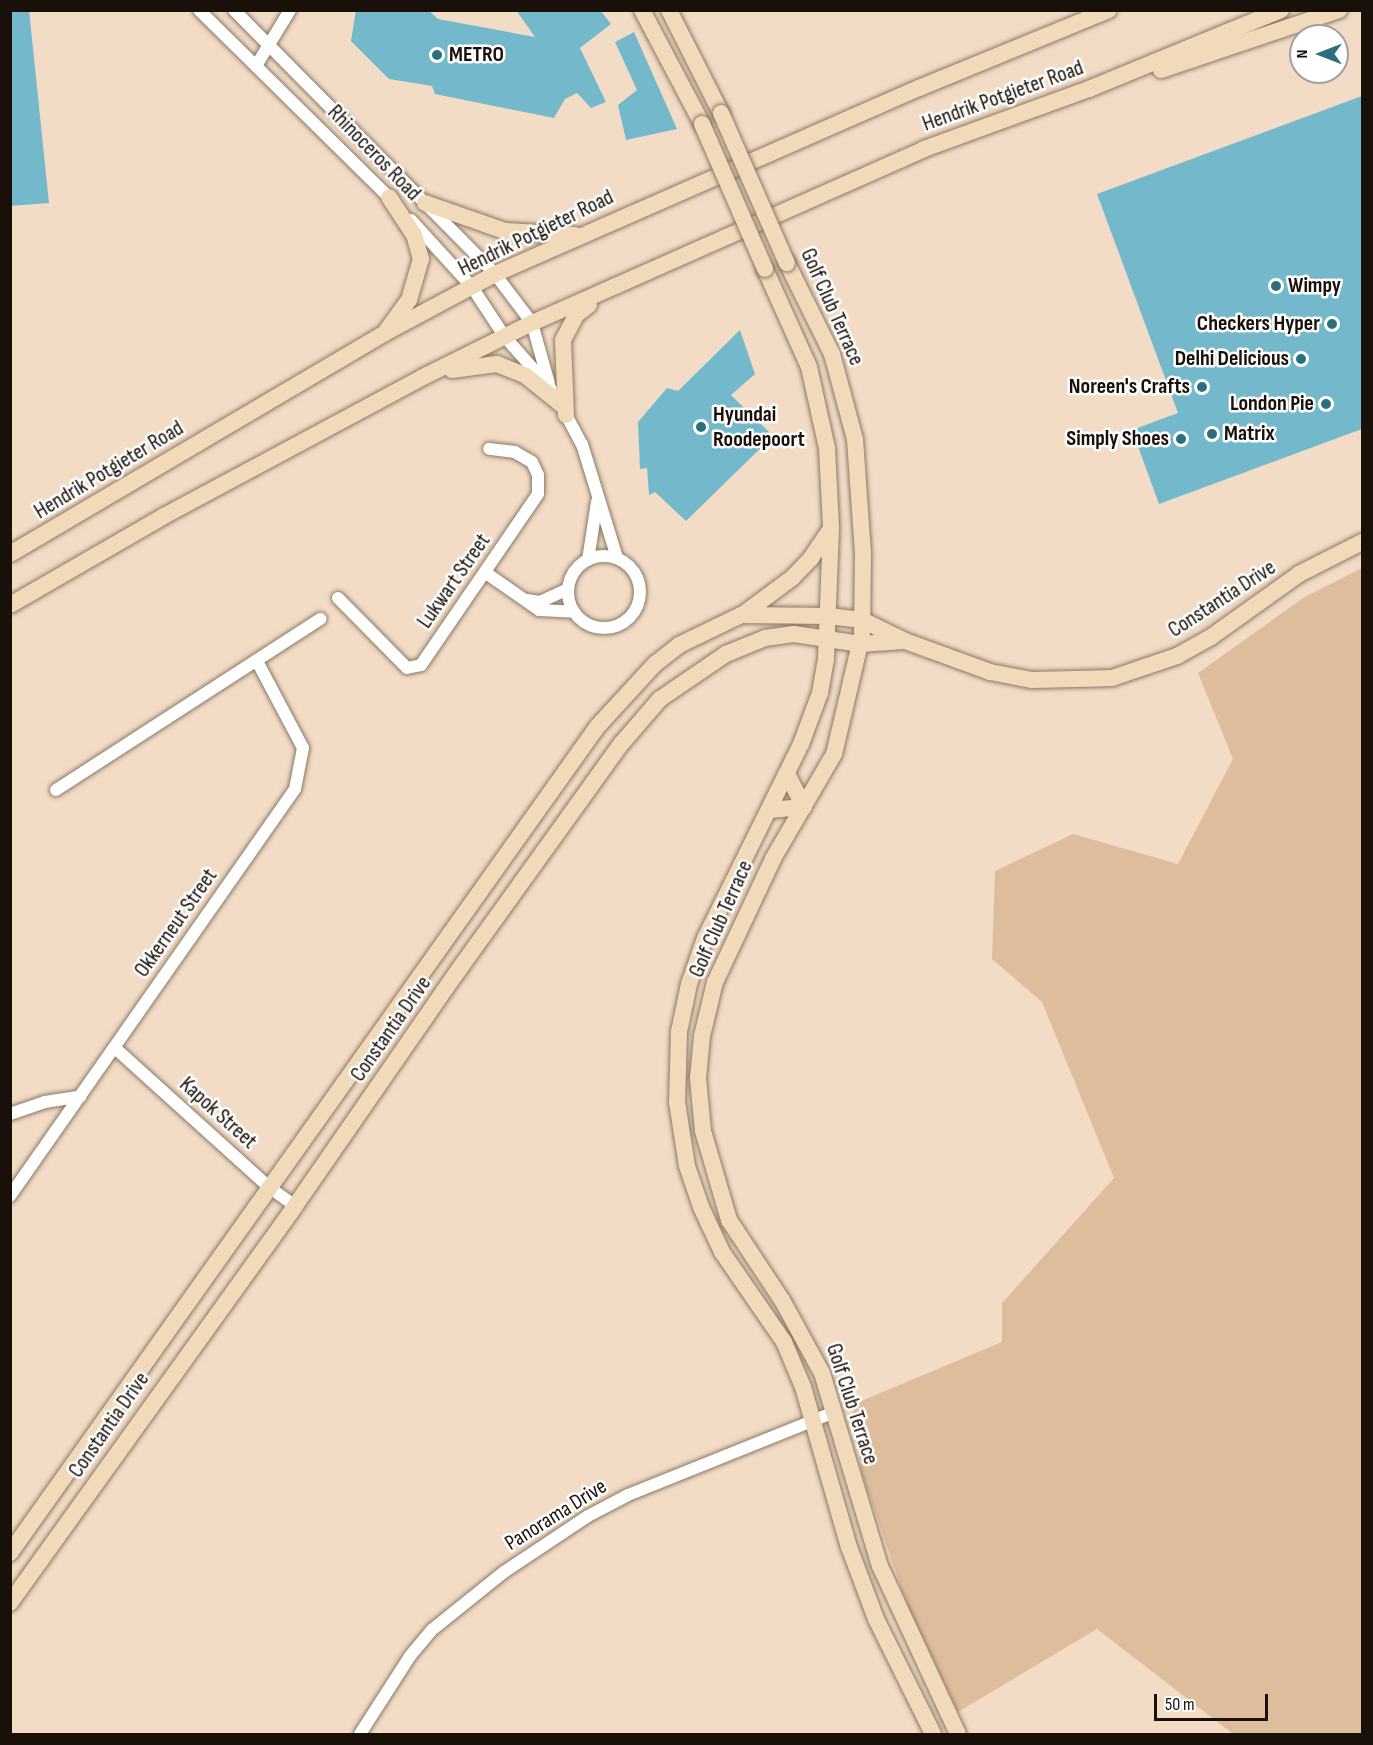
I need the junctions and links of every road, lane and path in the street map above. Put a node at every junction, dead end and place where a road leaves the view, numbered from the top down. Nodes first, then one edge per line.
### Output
1 (199, 10) edge
2 (234, 10) edge
3 (290, 10) edge
4 (642, 10) edge
5 (669, 10) edge
6 (1096, 10) edge
7 (1109, 10) edge
8 (1281, 10) edge
9 (1339, 10) edge
10 (1044, 35) junction
11 (271, 46) junction
12 (256, 66) junction
13 (1089, 89) junction
14 (389, 196) junction
15 (425, 203) junction
16 (577, 235) junction
17 (495, 274) junction
18 (472, 287) junction
19 (613, 290) junction
20 (532, 323) junction
21 (385, 333) junction
22 (505, 337) junction
23 (421, 378) junction
24 (550, 388) junction
25 (563, 410) junction
26 (489, 449) dead end
27 (598, 498) junction
28 (831, 528) junction
29 (1359, 547) edge
30 (10, 554) edge
31 (617, 558) junction
32 (588, 560) junction
33 (486, 573) junction
34 (568, 588) junction
35 (339, 598) dead end
36 (527, 600) junction
37 (10, 605) edge
38 (574, 612) junction
39 (741, 615) junction
40 (829, 615) junction
41 (321, 619) dead end
42 (862, 620) junction
43 (828, 637) junction
44 (905, 641) junction
45 (860, 644) junction
46 (257, 661) junction
47 (787, 773) junction
48 (56, 790) dead end
49 (804, 807) junction
50 (769, 810) junction
51 (115, 1048) junction
52 (81, 1096) junction
53 (10, 1114) edge
54 (268, 1187) junction
55 (10, 1196) edge
56 (295, 1206) junction
57 (834, 1412) junction
58 (813, 1422) junction
59 (10, 1553) edge
60 (10, 1603) edge
61 (360, 1734) edge
62 (933, 1734) edge
63 (958, 1734) edge

1 - 12 street, Rhinoceros Road
2 - 11 street, Rhinoceros Road
3 - 11 street
4 - 28 street, Golf Club Terrace, bridge
5 - 42 street, Golf Club Terrace, bridge
6 - 10 street
7 - 10 street, Hendrik Potgieter Road
8 - 13 street, Hendrik Potgieter Road
9 - 13 street
10 - 16 street, Hendrik Potgieter Road
11 - 12 street
11 - 15 street, Rhinoceros Road
12 - 14 street, Rhinoceros Road
13 - 19 street, Hendrik Potgieter Road
14 - 18 street, Rhinoceros Road
14 - 21 street
15 - 16 street
15 - 17 street, Rhinoceros Road
16 - 17 street, Hendrik Potgieter Road
17 - 18 street, Hendrik Potgieter Road
17 - 20 street, Rhinoceros Road
18 - 21 street, Hendrik Potgieter Road
18 - 22 street, Rhinoceros Road
19 - 20 street
19 - 25 street
20 - 22 street
20 - 24 street
21 - 30 street, Hendrik Potgieter Road
22 - 23 street
22 - 24 street, Rhinoceros Road
23 - 25 street
23 - 37 street
24 - 25 street
25 - 27 street
26 - 33 street, Lukwart Street
27 - 31 street
27 - 32 street
28 - 39 street
28 - 40 street, Golf Club Terrace
29 - 44 street, Constantia Drive
31 - 32 street
31 - 38 street
32 - 34 street
33 - 35 street, Lukwart Street
33 - 36 street
34 - 36 street
34 - 38 street
36 - 38 street
39 - 40 street, Constantia Drive
39 - 54 street, Constantia Drive
40 - 42 street, Constantia Drive
40 - 43 street, Golf Club Terrace
41 - 46 street
42 - 44 street, Constantia Drive
42 - 45 street, Golf Club Terrace
43 - 45 street, Constantia Drive
43 - 47 street, Golf Club Terrace
43 - 56 street, Constantia Drive
44 - 45 street, Constantia Drive
45 - 49 street, Golf Club Terrace
46 - 48 street
46 - 51 street, Okkerneut Street
47 - 49 street
47 - 50 street, Golf Club Terrace
49 - 50 street
49 - 57 street, Golf Club Terrace
50 - 58 street, Golf Club Terrace
51 - 52 street, Okkerneut Street
51 - 54 street, Kapok Street
52 - 53 street
52 - 55 street, Okkerneut Street
54 - 56 street, Kapok Street
54 - 59 street, Constantia Drive
56 - 60 street, Constantia Drive
57 - 58 street, Panorama Drive
57 - 63 street, Golf Club Terrace
58 - 61 street, Panorama Drive
58 - 62 street, Golf Club Terrace

